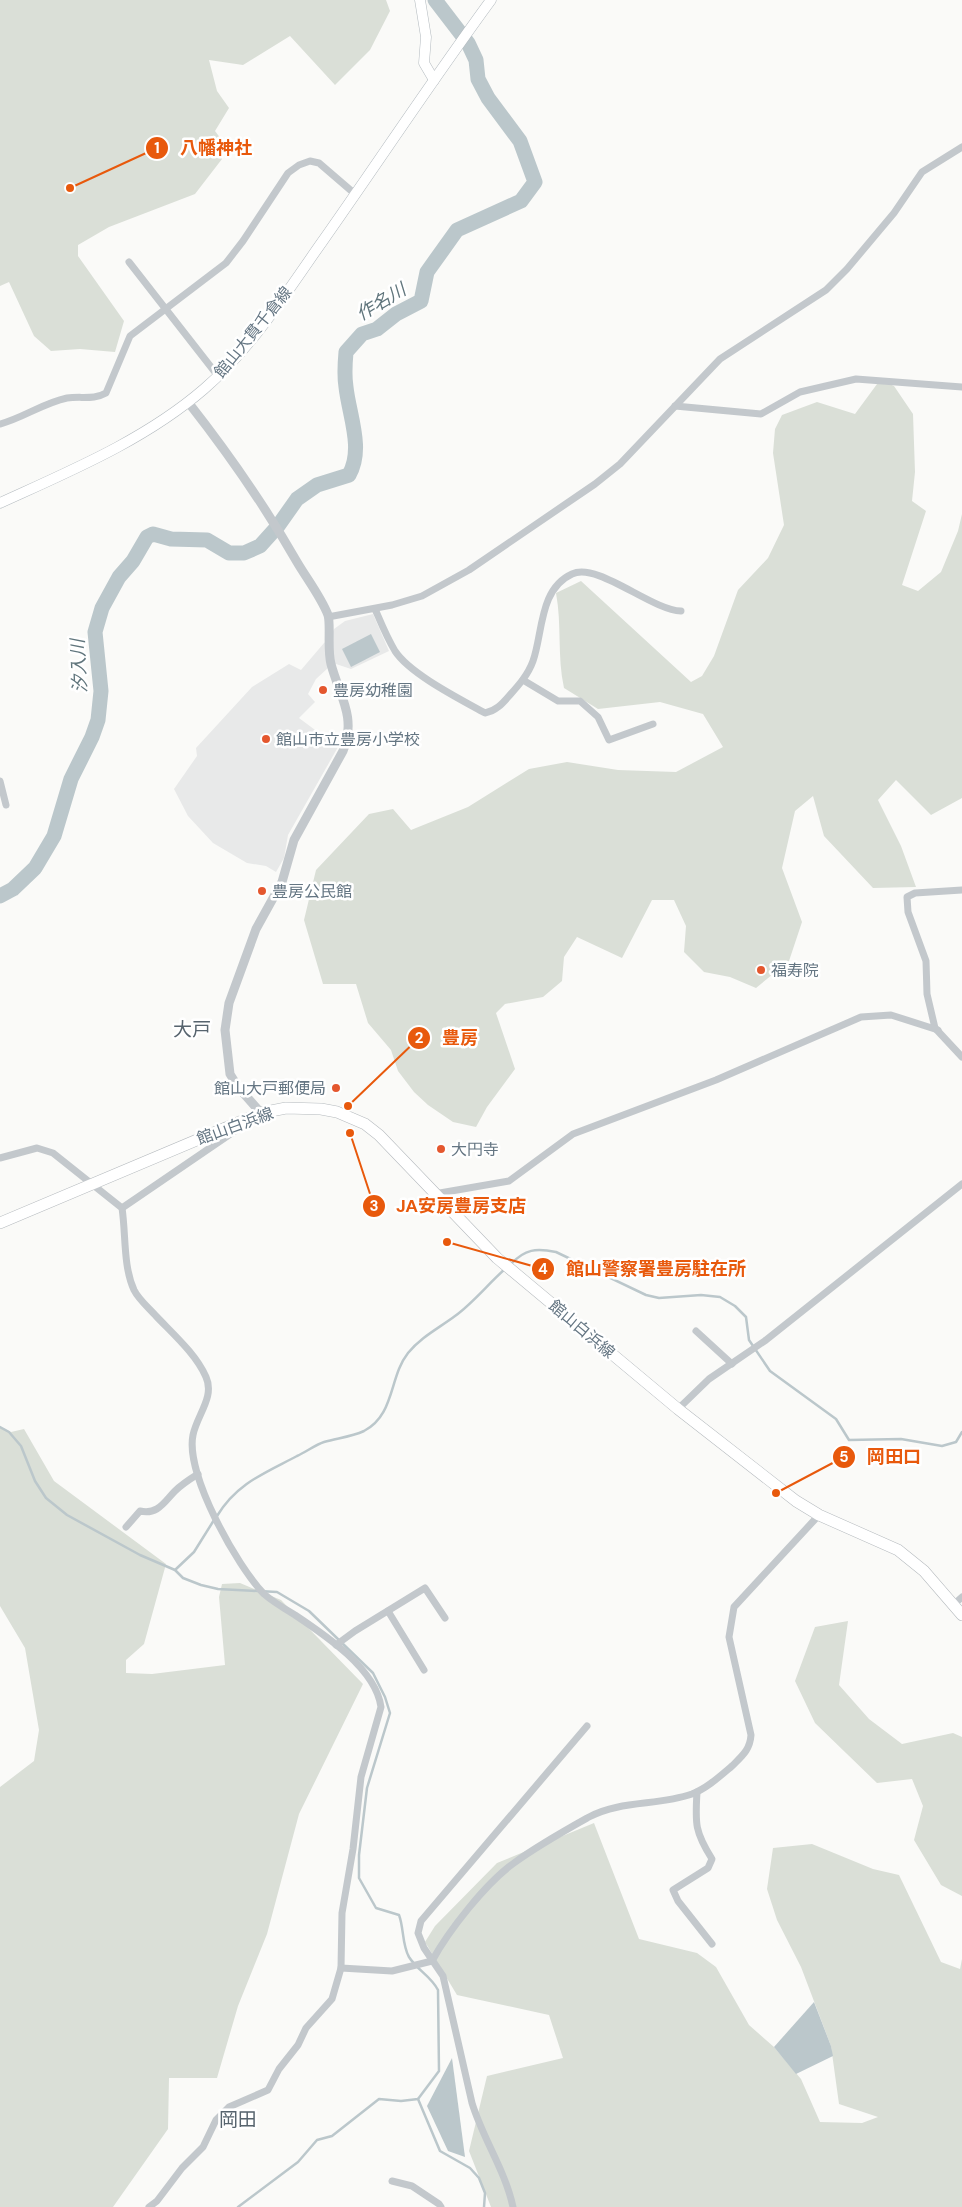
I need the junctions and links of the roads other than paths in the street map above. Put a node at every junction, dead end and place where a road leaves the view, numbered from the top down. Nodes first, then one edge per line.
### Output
1 (420, 0) edge
2 (491, 0) edge
3 (434, 80) junction
4 (962, 147) edge
5 (355, 194) junction
6 (129, 262) dead end
7 (166, 307) junction
8 (218, 376) junction
9 (962, 387) edge
10 (188, 402) junction
11 (675, 406) junction
12 (0, 424) edge
13 (0, 503) edge
14 (375, 609) junction
15 (681, 611) dead end
16 (328, 616) junction
17 (523, 680) junction
18 (653, 724) dead end
19 (0, 781) edge
20 (6, 805) dead end
21 (962, 890) edge
22 (938, 1030) junction
23 (962, 1058) edge
24 (261, 1113) junction
25 (0, 1158) edge
26 (93, 1184) junction
27 (962, 1184) edge
28 (434, 1194) junction
29 (122, 1208) junction
30 (0, 1223) edge
31 (696, 1330) dead end
32 (732, 1364) junction
33 (678, 1409) junction
34 (198, 1474) junction
35 (819, 1515) junction
36 (126, 1527) dead end
37 (962, 1597) edge
38 (953, 1605) junction
39 (388, 1611) junction
40 (962, 1615) edge
41 (445, 1618) dead end
42 (337, 1644) junction
43 (424, 1670) dead end
44 (587, 1726) dead end
45 (697, 1792) junction
46 (712, 1944) dead end
47 (432, 1961) junction
48 (341, 1968) junction
49 (392, 2181) dead end
50 (149, 2207) edge
51 (441, 2207) edge
52 (513, 2207) edge

1 - 3 main road
2 - 3 main road, 館山大貫千倉線
3 - 5 main road, 館山大貫千倉線
4 - 11 street
5 - 7 street
5 - 8 main road, 館山大貫千倉線
6 - 7 street
7 - 8 street
7 - 12 street
8 - 10 main road, 館山大貫千倉線
9 - 11 street
10 - 13 main road, 館山大貫千倉線
10 - 16 street
11 - 14 street
14 - 16 street
14 - 17 street
15 - 17 street
16 - 24 street
17 - 18 street
19 - 20 street
21 - 22 street
22 - 23 street
22 - 28 street
24 - 26 main road, 館山白浜線
24 - 28 main road, 館山白浜線
24 - 29 street
25 - 26 street
26 - 29 street
26 - 30 main road, 館山白浜線
27 - 32 street
28 - 33 main road, 館山白浜線
29 - 34 street
31 - 32 street
32 - 33 street
33 - 35 main road, 館山白浜線
34 - 36 street
34 - 42 street
35 - 38 main road, 館山白浜線
35 - 45 street
37 - 38 street
38 - 40 main road, 館山白浜線
39 - 41 street
39 - 42 street
39 - 43 street
42 - 48 street
44 - 47 street
45 - 46 street
45 - 47 street
47 - 48 street
47 - 52 street
48 - 50 street
49 - 51 street

